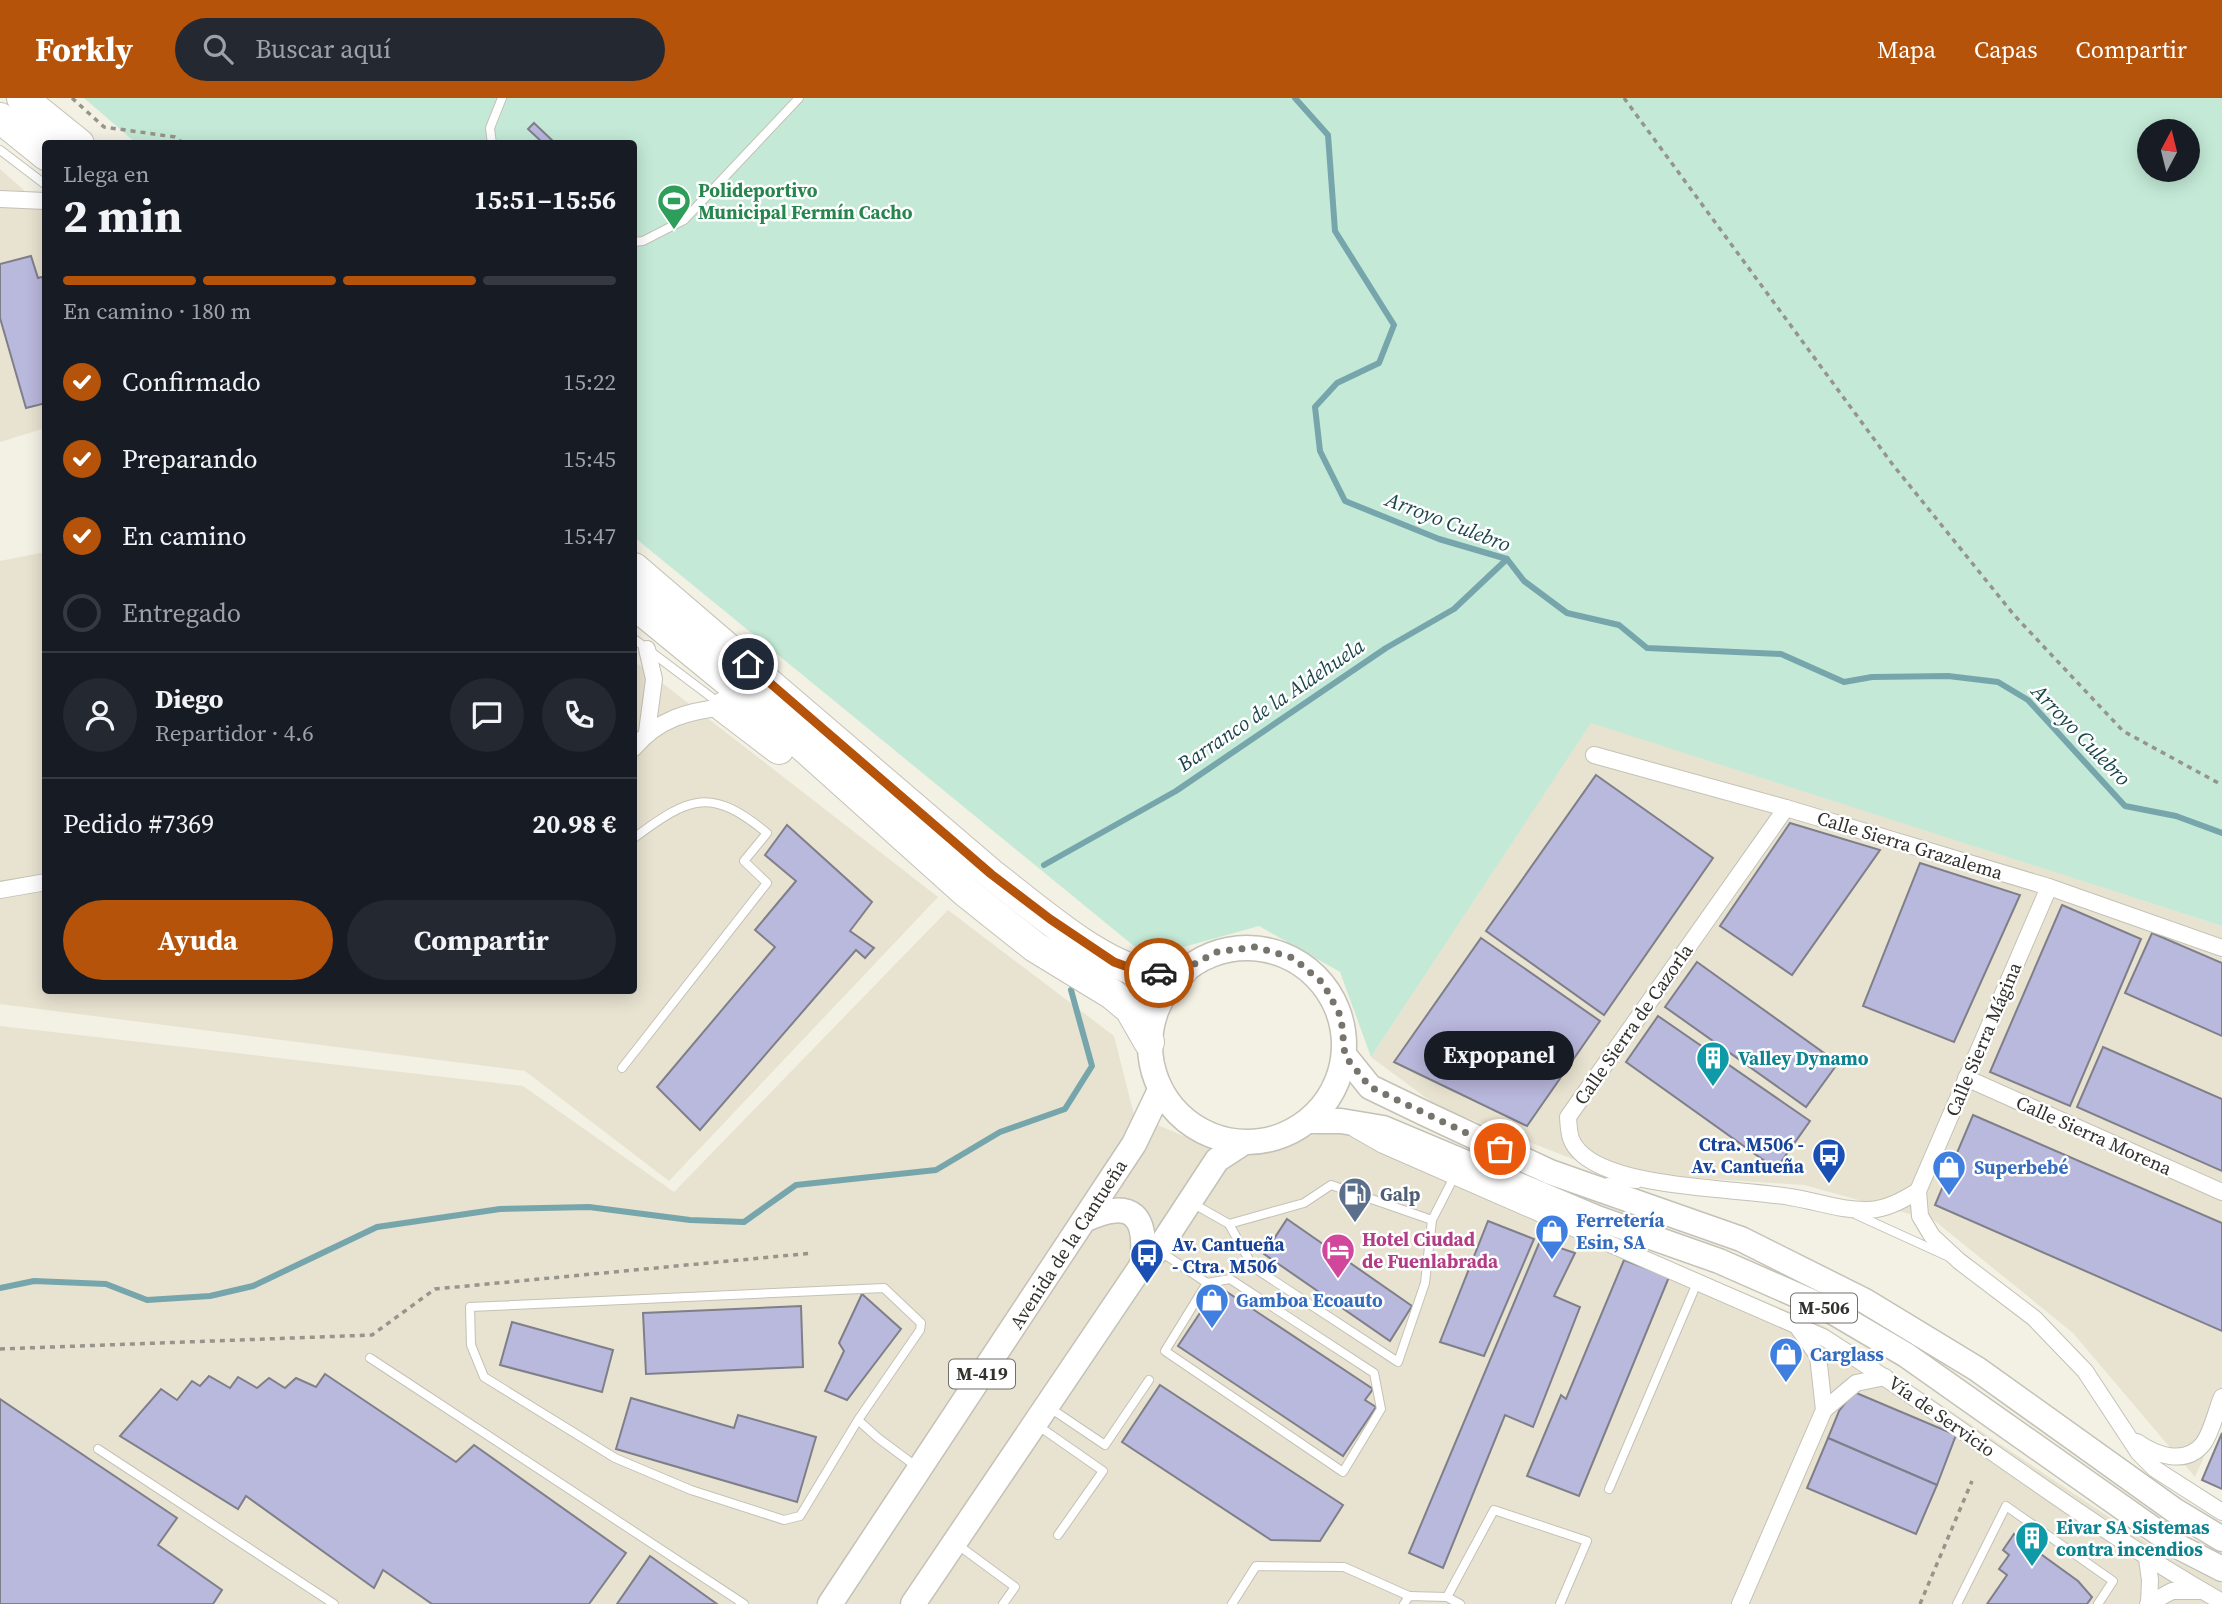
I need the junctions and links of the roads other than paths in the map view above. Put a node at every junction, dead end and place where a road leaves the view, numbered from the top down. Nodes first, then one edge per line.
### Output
1 (22, 98) edge
2 (50, 98) edge
3 (502, 98) edge
4 (799, 98) edge
5 (0, 118) edge
6 (74, 140) edge
7 (91, 140) edge
8 (492, 140) edge
9 (0, 150) edge
10 (42, 152) edge
11 (42, 183) edge
12 (0, 199) edge
13 (42, 201) edge
14 (637, 242) edge
15 (637, 571) edge
16 (637, 606) edge
17 (640, 644) edge
18 (724, 707) junction
19 (647, 732) junction
20 (637, 744) edge
21 (1594, 755) dead end
22 (1786, 808) junction
23 (899, 832) junction
24 (637, 836) edge
25 (42, 883) edge
26 (2049, 887) junction
27 (0, 890) edge
28 (2222, 948) edge
29 (1182, 971) junction
30 (1149, 1042) junction
31 (1345, 1056) junction
32 (622, 1068) dead end
33 (1966, 1078) junction
34 (1160, 1090) junction
35 (1309, 1121) junction
36 (1341, 1121) junction
37 (1243, 1143) junction
38 (1454, 1177) junction
39 (1577, 1180) junction
40 (1685, 1186) junction
41 (1918, 1191) junction
42 (2222, 1192) edge
43 (1189, 1202) junction
44 (1847, 1210) junction
45 (1084, 1220) junction
46 (1432, 1220) junction
47 (1229, 1224) junction
48 (1150, 1258) junction
49 (1959, 1261) junction
50 (1207, 1283) junction
51 (1697, 1283) junction
52 (1797, 1326) junction
53 (370, 1358) dead end
54 (1885, 1377) junction
55 (1149, 1380) dead end
56 (2219, 1403) edge
57 (1824, 1410) junction
58 (1043, 1416) junction
59 (858, 1420) junction
60 (2129, 1436) junction
61 (98, 1449) dead end
62 (920, 1468) junction
63 (1609, 1489) dead end
64 (2222, 1513) edge
65 (1058, 1535) dead end
66 (2222, 1539) edge
67 (954, 1542) junction
68 (2147, 1559) junction
69 (2222, 1569) edge
70 (2202, 1591) junction
71 (1447, 1597) junction
72 (1406, 1600) edge
73 (2222, 1602) edge
74 (741, 1603) edge
75 (2149, 1603) edge
76 (334, 1604) edge
77 (830, 1604) edge
78 (913, 1604) edge
79 (1003, 1604) edge
80 (1232, 1604) edge
81 (1460, 1604) edge
82 (1560, 1604) edge
83 (1740, 1604) edge
84 (1957, 1604) edge
85 (2098, 1604) edge

1 - 6 highway
2 - 7 highway
3 - 8 lane
4 - 14 lane
5 - 10 highway
9 - 11 lane
12 - 13 street
15 - 29 highway, M-506
16 - 23 highway, M-506
17 - 18 lane
17 - 19 street
18 - 19 street
18 - 23 highway
19 - 20 street
21 - 22 street, Calle Sierra Grazalema
22 - 26 street, Calle Sierra Grazalema
22 - 40 street, Calle Sierra de Cazorla
23 - 30 highway, M-506
24 - 32 lane
25 - 27 street
26 - 28 street, Calle Sierra Grazalema
26 - 33 street, Calle Sierra Mágina
29 - 30 main road, M-506
29 - 31 main road, M-506
30 - 34 main road, M-506
31 - 35 main road, M-506
31 - 39 main road, M-506
33 - 41 street, Calle Sierra Mágina
33 - 42 street, Calle Sierra Morena
34 - 37 main road, M-506
34 - 45 main road, Avenida de la Cantueña / M-419
35 - 36 main road, M-506
35 - 37 main road, M-506
36 - 38 street, Vía de Servicio
36 - 69 main road, M-506
37 - 43 main road
38 - 46 lane
38 - 51 street, Vía de Servicio
39 - 40 lane
39 - 66 main road, M-506
40 - 44 street
41 - 44 street
41 - 49 street
43 - 47 lane
43 - 48 main road
44 - 49 lane
45 - 48 main road
45 - 62 main road, Avenida de la Cantueña / M-419
46 - 47 lane
46 - 47 lane
48 - 50 lane
48 - 58 main road
49 - 60 street
50 - 50 lane
51 - 52 street, Vía de Servicio
51 - 63 lane
52 - 54 street, Vía de Servicio
52 - 57 street
53 - 74 lane
54 - 57 street
54 - 68 street, Vía de Servicio
55 - 58 lane
56 - 60 street
57 - 83 street
58 - 65 lane
58 - 67 main road
59 - 59 lane
59 - 62 lane
60 - 64 street
61 - 76 lane
62 - 77 main road, Avenida de la Cantueña / M-419
67 - 78 main road
67 - 79 lane
68 - 70 street, Vía de Servicio
68 - 75 street
70 - 73 street, Vía de Servicio
70 - 75 street
71 - 72 lane
71 - 81 lane
71 - 82 lane
72 - 80 lane
84 - 85 lane

